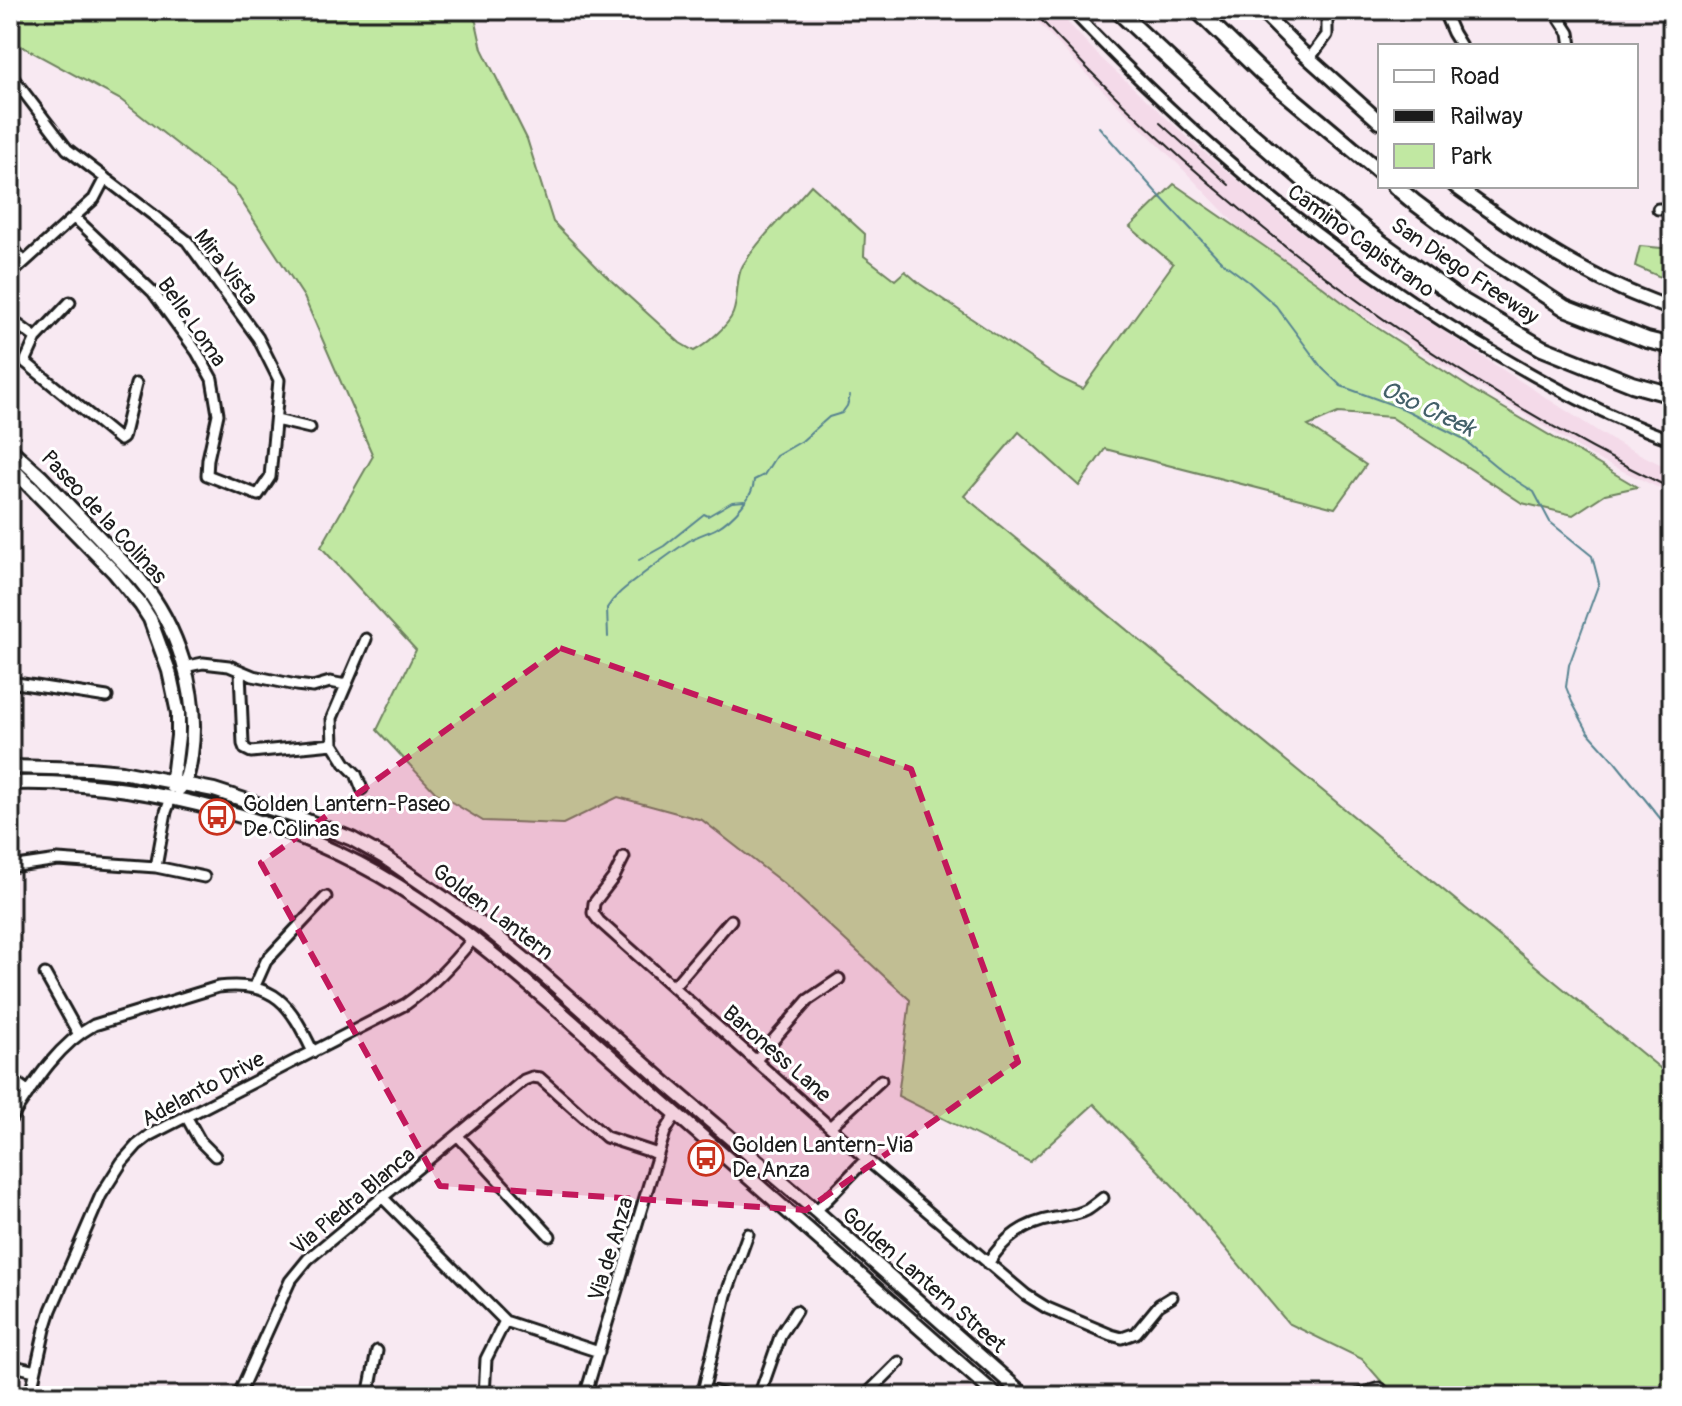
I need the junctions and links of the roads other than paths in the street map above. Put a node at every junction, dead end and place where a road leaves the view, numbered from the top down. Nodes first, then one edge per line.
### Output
1 (1071, 10) edge
2 (1117, 10) edge
3 (1197, 10) edge
4 (1260, 10) edge
5 (1327, 10) edge
6 (1443, 10) edge
7 (1554, 10) edge
8 (1460, 44) edge
9 (1571, 44) edge
10 (1309, 59) junction
11 (10, 74) edge
12 (1378, 120) edge
13 (1378, 170) edge
14 (105, 178) junction
15 (1397, 188) edge
16 (1458, 188) edge
17 (1658, 209) dead end
18 (1672, 209) edge
19 (74, 217) junction
20 (10, 244) edge
21 (23, 261) junction
22 (10, 275) edge
23 (70, 302) dead end
24 (1672, 309) edge
25 (10, 319) edge
26 (36, 338) junction
27 (1672, 346) edge
28 (136, 384) dead end
29 (1672, 395) edge
30 (276, 420) junction
31 (310, 428) dead end
32 (1672, 440) edge
33 (10, 449) edge
34 (10, 466) edge
35 (258, 495) joint
36 (366, 639) dead end
37 (184, 667) junction
38 (169, 671) junction
39 (240, 671) junction
40 (10, 682) edge
41 (346, 685) junction
42 (107, 697) dead end
43 (333, 744) junction
44 (10, 767) edge
45 (10, 783) edge
46 (178, 783) junction
47 (362, 789) dead end
48 (171, 798) junction
49 (624, 857) dead end
50 (10, 867) edge
51 (156, 867) junction
52 (204, 877) dead end
53 (424, 884) junction
54 (326, 897) dead end
55 (731, 920) dead end
56 (472, 940) junction
57 (539, 971) junction
58 (45, 974) dead end
59 (839, 979) dead end
60 (673, 987) junction
61 (254, 988) junction
62 (78, 1033) junction
63 (313, 1052) junction
64 (756, 1060) junction
65 (10, 1078) edge
66 (881, 1080) dead end
67 (669, 1086) junction
68 (29, 1092) junction
69 (687, 1100) joint
70 (700, 1111) junction
71 (676, 1114) junction
72 (186, 1116) junction
73 (10, 1120) edge
74 (831, 1126) junction
75 (458, 1136) junction
76 (658, 1154) junction
77 (215, 1156) dead end
78 (866, 1159) junction
79 (382, 1197) junction
80 (1103, 1198) dead end
81 (816, 1211) junction
82 (789, 1213) junction
83 (748, 1234) dead end
84 (550, 1236) dead end
85 (824, 1244) junction
86 (988, 1264) junction
87 (1172, 1297) dead end
88 (796, 1311) dead end
89 (505, 1321) junction
90 (377, 1351) dead end
91 (599, 1352) junction
92 (899, 1362) dead end
93 (10, 1365) edge
94 (35, 1371) junction
95 (702, 1392) edge
96 (30, 1396) edge
97 (238, 1396) edge
98 (368, 1396) edge
99 (484, 1396) edge
100 (585, 1396) edge
101 (728, 1396) edge
102 (759, 1396) edge
103 (865, 1396) edge
104 (997, 1396) edge
105 (1025, 1396) edge
106 (1354, 1396) edge
107 (1387, 1396) edge

1 - 32 street, Camino Capistrano
2 - 29 highway, San Diego Freeway
3 - 13 highway
4 - 10 main road
5 - 10 street
6 - 8 street
7 - 9 street
10 - 12 main road
11 - 14 street, Mira Vista
14 - 19 street
14 - 30 street, Mira Vista
15 - 27 highway, San Diego Freeway
16 - 24 main road
17 - 18 street
19 - 21 street
19 - 35 street, Belle Loma
20 - 21 street
21 - 22 street
23 - 26 street
25 - 26 street
26 - 28 street
30 - 31 street
30 - 35 street, Mira Vista
33 - 37 main road, Paseo de la Colinas
34 - 38 main road, Paseo de la Colinas
36 - 41 street
37 - 38 main road
37 - 39 street
37 - 46 main road, Paseo de la Colinas
38 - 46 main road, Paseo de la Colinas
39 - 41 street
39 - 43 street
40 - 42 street
41 - 43 street
43 - 47 street
44 - 46 main road, Golden Lantern
45 - 48 main road, Golden Lantern
46 - 48 main road, Paseo de la Colinas
46 - 53 main road, Golden Lantern
48 - 51 street, Paseo de la Colinas
48 - 56 main road, Golden Lantern
49 - 60 street, Baroness Lane
50 - 51 street
51 - 52 street
53 - 56 main road
53 - 57 main road, Golden Lantern
54 - 61 street
55 - 60 street
56 - 57 main road
56 - 63 street, Adelanto Drive
56 - 71 main road, Golden Lantern
57 - 67 main road, Golden Lantern
58 - 62 street
59 - 64 street
60 - 64 street, Baroness Lane
61 - 62 street
61 - 63 street
62 - 68 street
63 - 72 street, Adelanto Drive
64 - 74 street, Baroness Lane
65 - 68 street
66 - 74 street
67 - 69 main road, Golden Lantern
67 - 71 main road
68 - 73 street
69 - 70 main road, Golden Lantern Street
70 - 71 main road
70 - 81 main road, Golden Lantern Street
71 - 76 street, Via de Anza
71 - 82 main road, Golden Lantern Street
72 - 77 street
72 - 94 street, Adelanto Drive
74 - 78 street, Baroness Lane
75 - 76 street, Via Piedra Blanca
75 - 79 street, Via Piedra Blanca
75 - 84 street
76 - 91 street, Via de Anza
78 - 81 street
78 - 86 street, Baroness Lane
79 - 89 street
79 - 97 street, Via Piedra Blanca
80 - 86 street
81 - 82 main road
81 - 85 main road
81 - 105 main road, Golden Lantern Street
82 - 85 main road, Golden Lantern Street
83 - 95 street
85 - 104 main road, Golden Lantern Street
86 - 87 street, Baroness Lane
88 - 102 street
89 - 91 street
89 - 99 street
90 - 98 street
91 - 100 street, Via de Anza
92 - 103 street
93 - 94 street
94 - 96 street, Adelanto Drive
95 - 101 street
106 - 107 street

